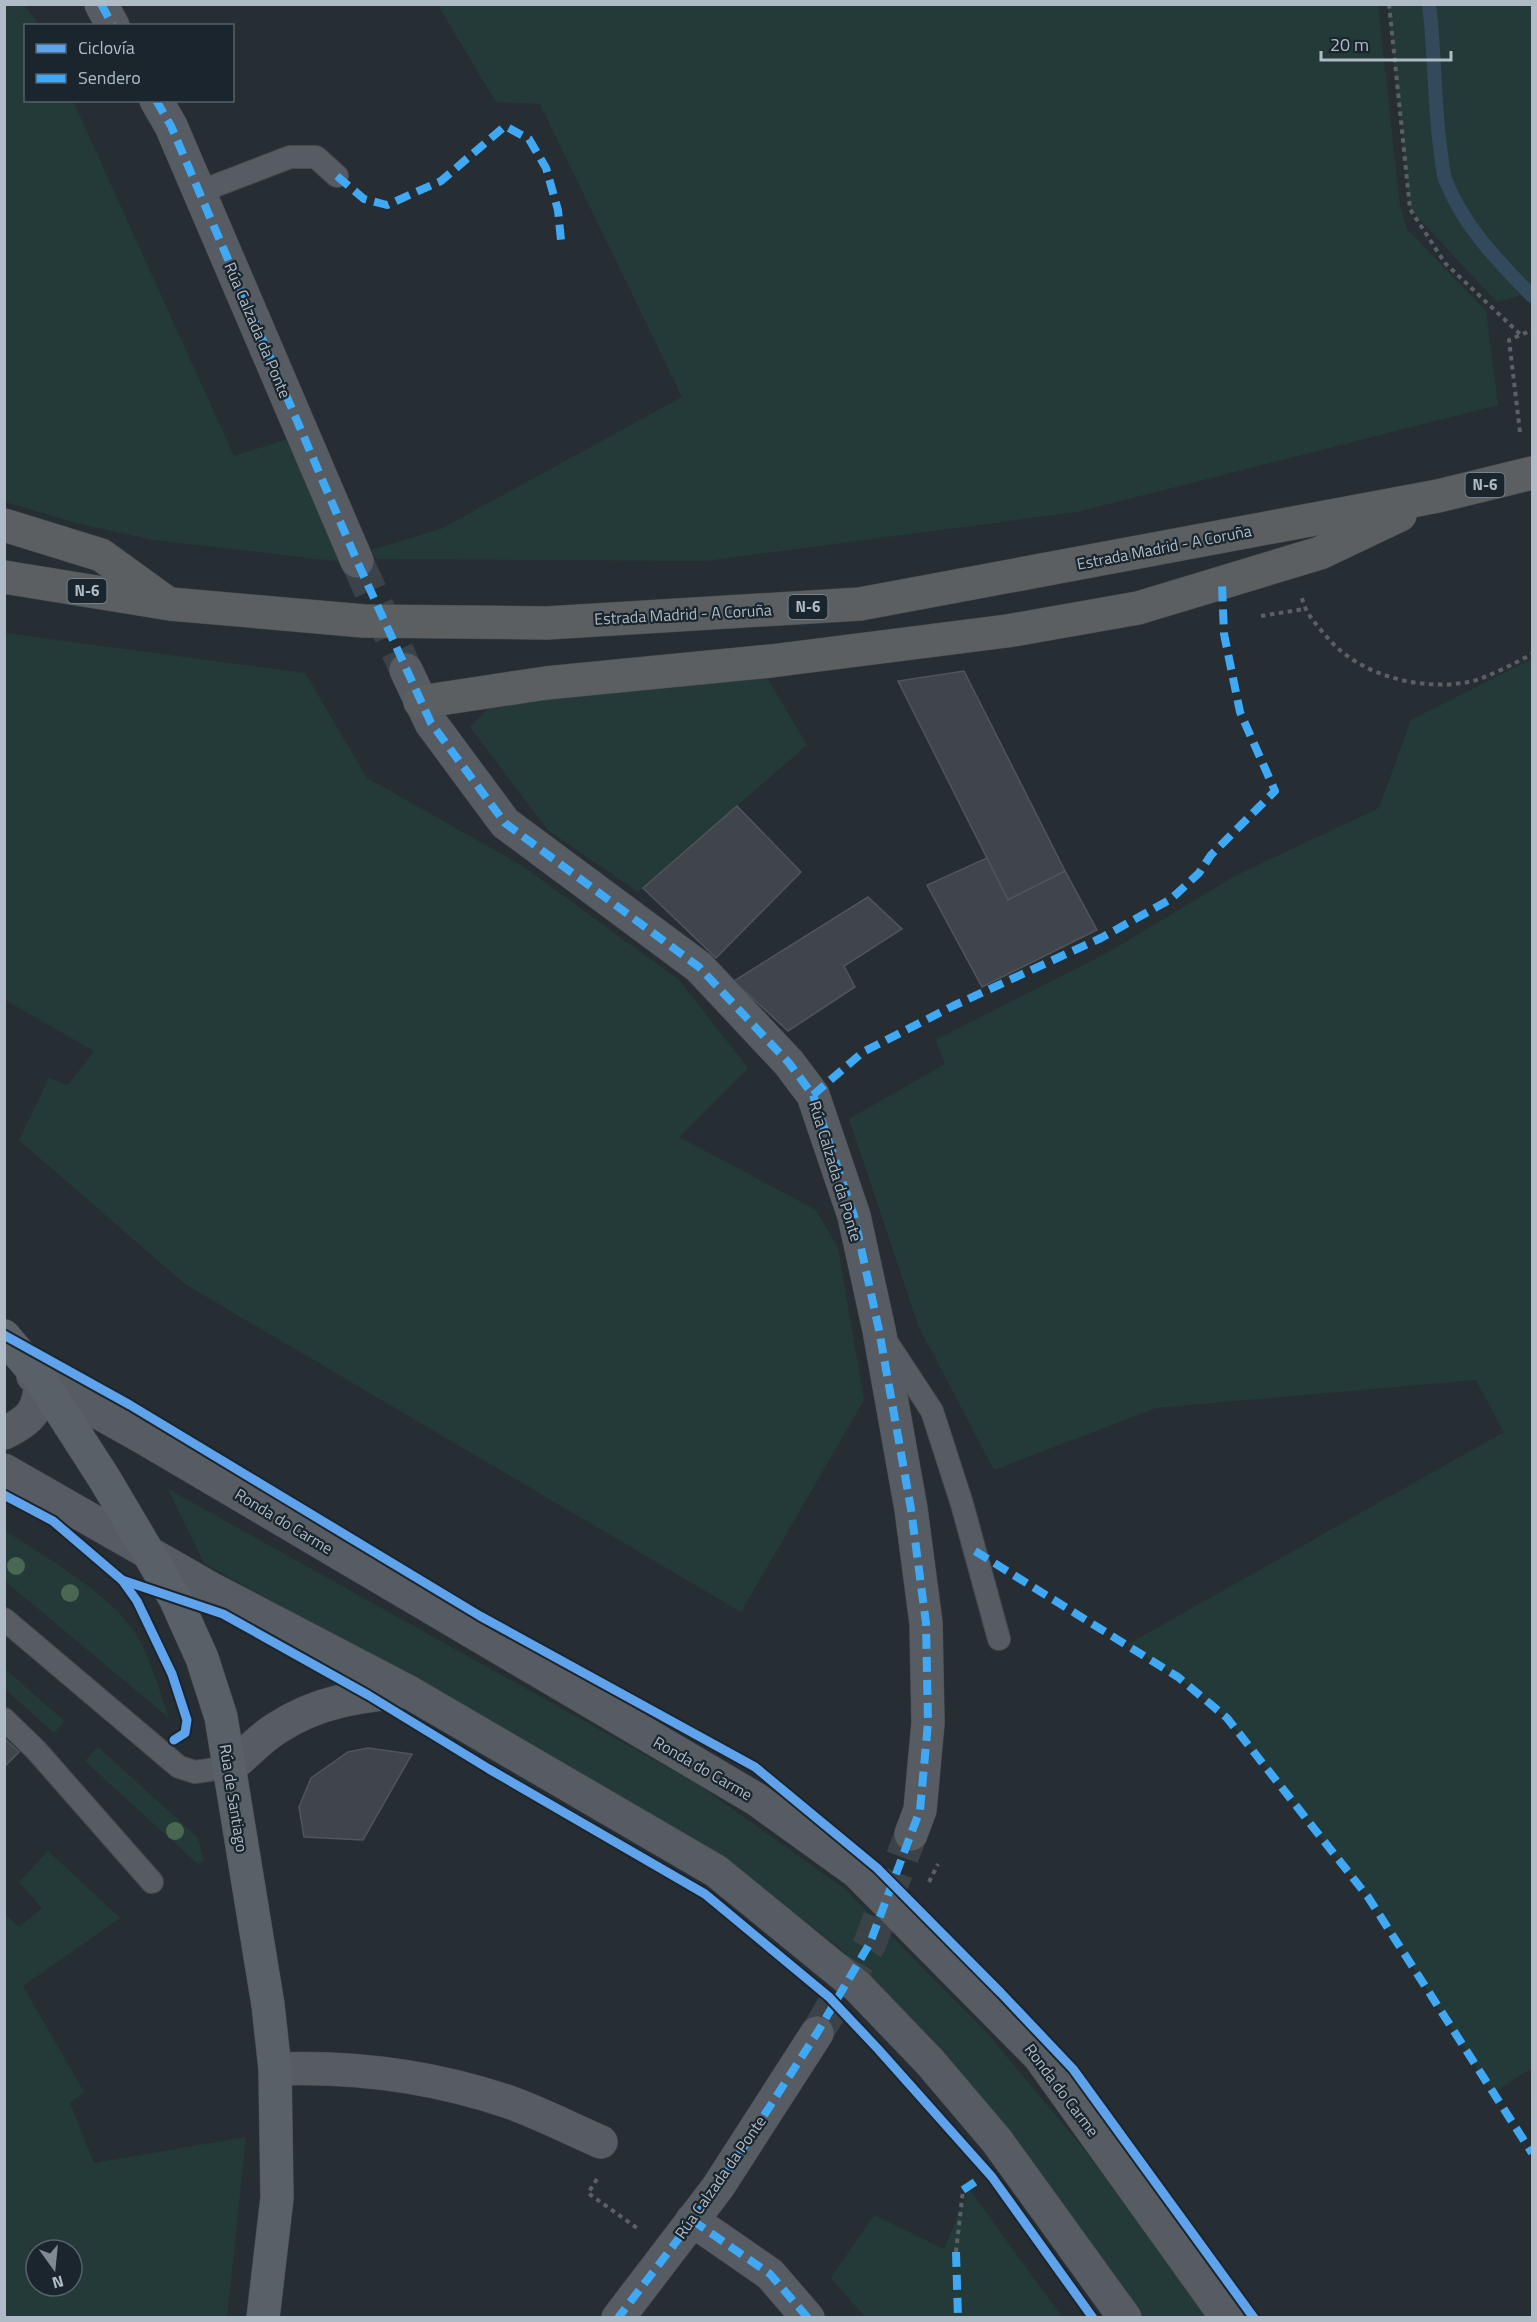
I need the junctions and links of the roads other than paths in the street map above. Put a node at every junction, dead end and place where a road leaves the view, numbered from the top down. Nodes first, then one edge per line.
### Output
1 (100, 4) edge
2 (112, 24) edge
3 (157, 102) edge
4 (337, 176) dead end
5 (200, 192) junction
6 (1533, 473) edge
7 (1438, 496) junction
8 (4, 525) edge
9 (357, 561) tunnel mouth
10 (4, 577) edge
11 (170, 604) junction
12 (406, 670) tunnel mouth
13 (420, 702) junction
14 (879, 1329) junction
15 (4, 1336) edge
16 (4, 1360) edge
17 (41, 1380) junction
18 (4, 1433) edge
19 (4, 1470) edge
20 (149, 1553) junction
21 (4, 1619) edge
22 (999, 1639) dead end
23 (407, 1691) junction
24 (4, 1719) edge
25 (230, 1767) junction
26 (911, 1834) tunnel mouth
27 (152, 1882) dead end
28 (817, 2033) tunnel mouth
29 (275, 2069) junction
30 (602, 2157) road end
31 (692, 2220) junction
32 (263, 2318) edge
33 (618, 2318) edge
34 (807, 2318) edge
35 (1125, 2318) edge
36 (1227, 2318) edge

1 - 2 street
3 - 5 street, Rúa Calzada da Ponte
4 - 5 lane
5 - 9 street, Rúa Calzada da Ponte
6 - 7 highway, Estrada Madrid - A Coruña / N-6
7 - 11 highway, Estrada Madrid - A Coruña / N-6
7 - 13 highway
8 - 11 highway
10 - 11 highway, Estrada Madrid - A Coruña / N-6
12 - 13 street, Rúa Calzada da Ponte
13 - 14 street, Rúa Calzada da Ponte
14 - 22 lane
14 - 26 street, Rúa Calzada da Ponte
15 - 17 street, Rúa de Santiago
16 - 17 street, Ronda do Carme
17 - 18 street
17 - 20 street, Rúa de Santiago
17 - 36 street, Ronda do Carme
19 - 20 street
20 - 23 street
20 - 25 street, Rúa de Santiago
21 - 25 lane
23 - 25 street
23 - 35 street
24 - 27 lane
25 - 29 street, Rúa de Santiago
28 - 31 street, Rúa Calzada da Ponte
29 - 30 street
29 - 32 street, Rúa de Santiago
31 - 33 street, Rúa Calzada da Ponte
31 - 34 street

